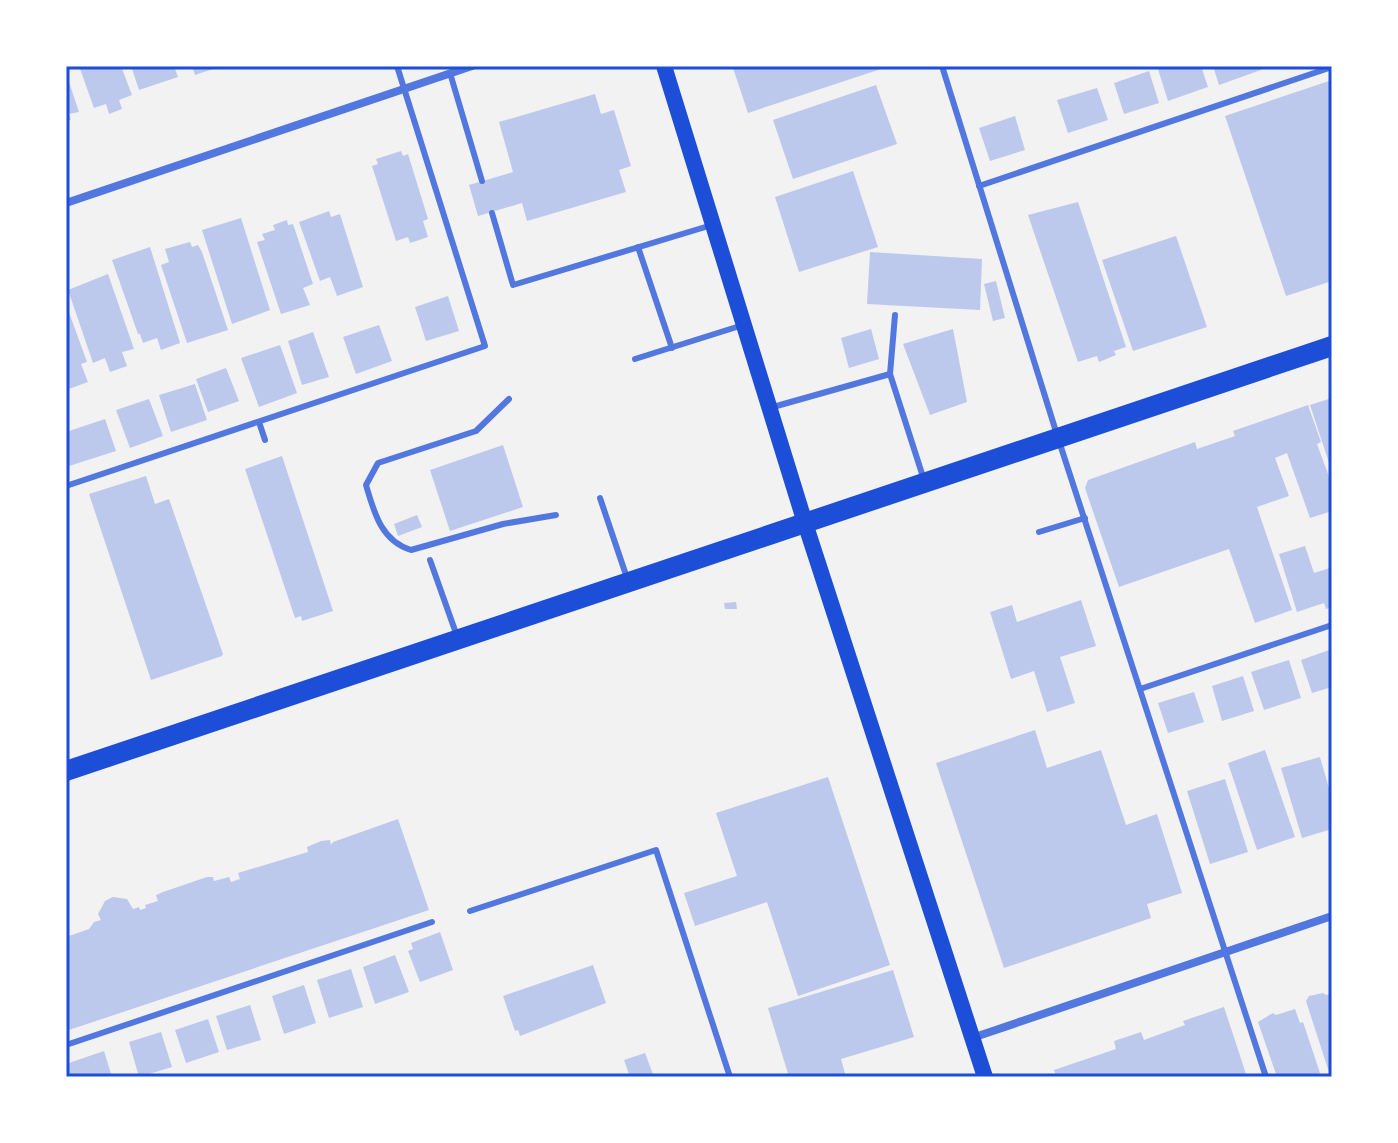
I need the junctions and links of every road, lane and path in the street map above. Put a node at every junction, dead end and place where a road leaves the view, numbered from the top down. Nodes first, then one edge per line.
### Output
1 (397, 66) edge
2 (472, 66) edge
3 (664, 66) edge
4 (942, 66) edge
5 (1332, 67) edge
6 (450, 73) junction
7 (404, 89) junction
8 (482, 181) dead end
9 (979, 186) junction
10 (66, 203) edge
11 (492, 213) dead end
12 (712, 225) junction
13 (638, 247) junction
14 (895, 315) dead end
15 (743, 325) junction
16 (1332, 346) edge
17 (672, 348) junction
18 (635, 359) dead end
19 (890, 374) junction
20 (509, 399) dead end
21 (769, 408) junction
22 (259, 422) junction
23 (1058, 438) junction
24 (265, 440) dead end
25 (925, 483) junction
26 (66, 486) edge
27 (600, 498) dead end
28 (556, 515) dead end
29 (1085, 518) junction
30 (805, 523) junction
31 (1039, 532) dead end
32 (430, 560) dead end
33 (629, 582) junction
34 (1332, 625) edge
35 (458, 639) junction
36 (1140, 689) junction
37 (66, 771) edge
38 (470, 911) dead end
39 (1332, 916) edge
40 (432, 922) dead end
41 (1225, 952) junction
42 (972, 1038) junction
43 (66, 1045) edge
44 (730, 1077) edge
45 (985, 1077) edge
46 (1266, 1077) edge

1 - 7 lane
2 - 6 street
3 - 12 main road
4 - 9 lane
5 - 9 lane
6 - 7 street
6 - 8 lane
7 - 10 street
7 - 22 lane
9 - 23 lane
11 - 13 lane
12 - 13 lane
12 - 15 main road
13 - 17 lane
14 - 19 lane
15 - 17 lane
15 - 21 main road
16 - 23 main road
17 - 18 lane
19 - 21 lane
19 - 25 lane
20 - 28 lane
21 - 30 main road
22 - 24 lane
22 - 26 lane
23 - 25 main road
23 - 29 lane
25 - 30 main road
27 - 33 lane
29 - 31 lane
29 - 36 lane
30 - 33 main road
30 - 42 main road
32 - 35 lane
33 - 35 main road
34 - 36 lane
35 - 37 main road
36 - 41 lane
38 - 44 lane
39 - 41 street
40 - 43 lane
41 - 42 street
41 - 46 lane
42 - 45 main road

